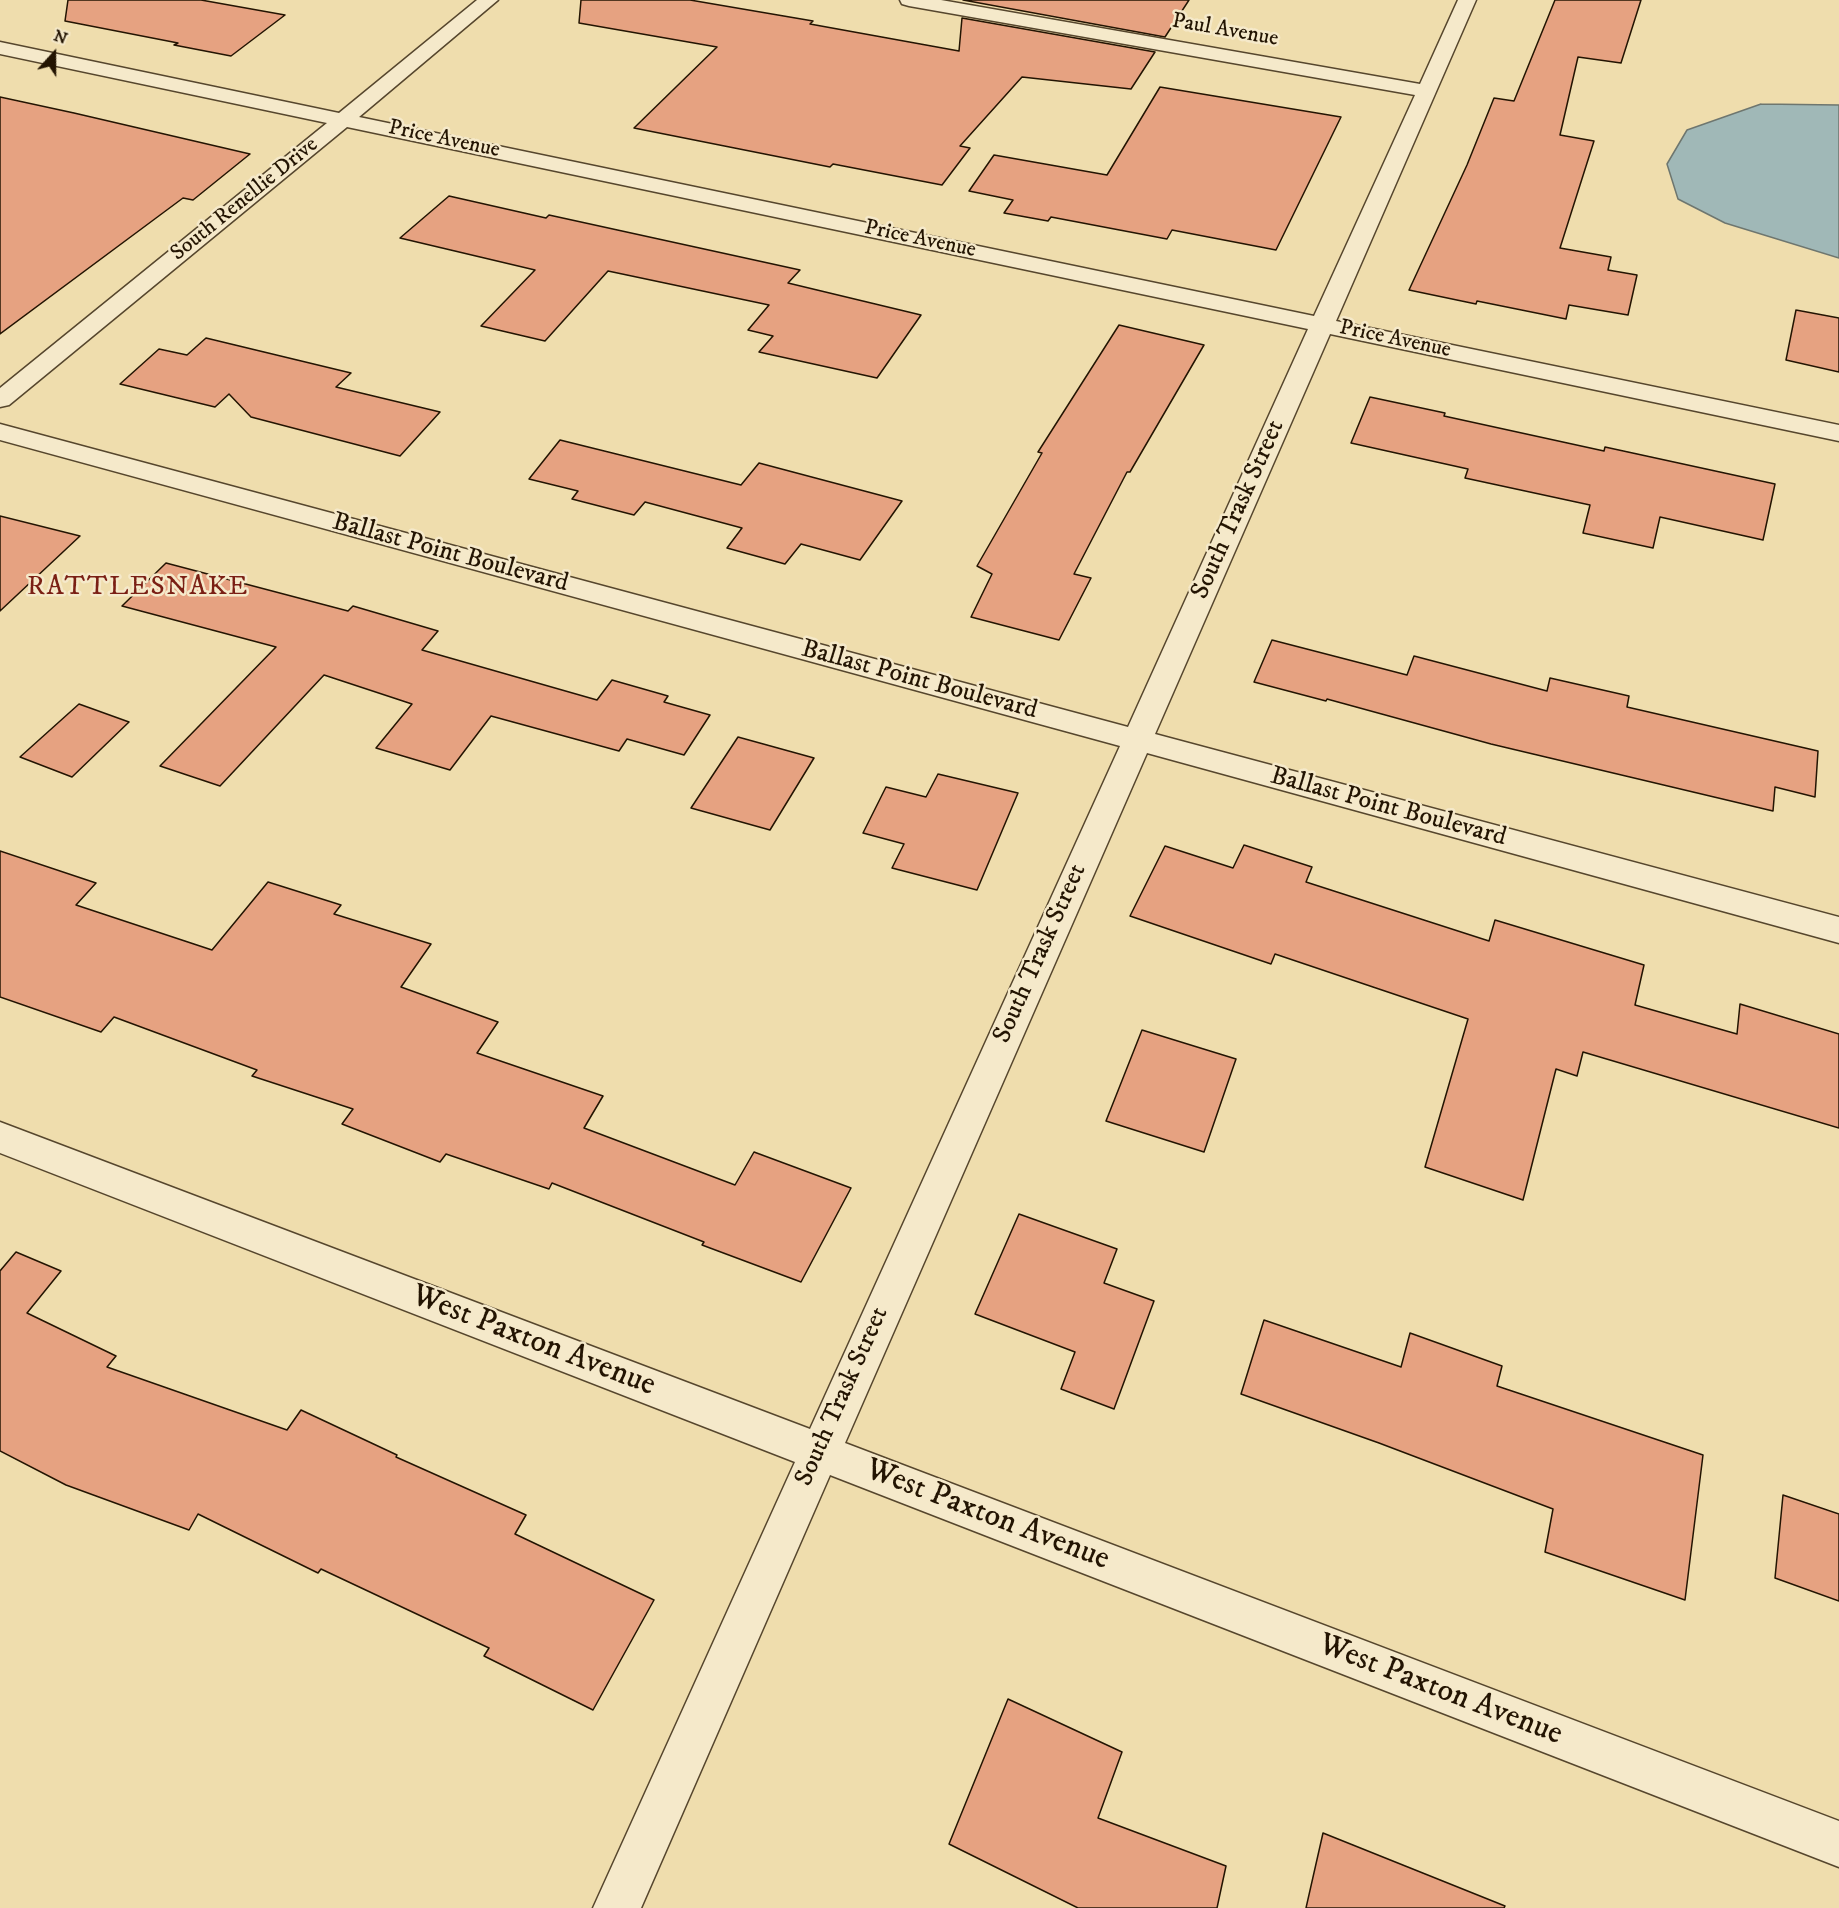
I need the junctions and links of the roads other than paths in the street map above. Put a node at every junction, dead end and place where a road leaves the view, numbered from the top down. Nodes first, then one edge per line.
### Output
1 (489, 0) edge
2 (909, 0) edge
3 (1467, 0) edge
4 (0, 48) edge
5 (1426, 91) junction
6 (344, 119) junction
7 (1322, 325) junction
8 (0, 399) edge
9 (0, 432) edge
10 (1839, 433) edge
11 (1136, 740) junction
12 (1839, 930) edge
13 (0, 1137) edge
14 (819, 1451) junction
15 (1839, 1844) edge
16 (617, 1908) edge

1 - 6 street, South Renellie Drive
2 - 5 street, Paul Avenue
3 - 5 street, South Trask Street
4 - 6 street, Price Avenue
5 - 7 street, South Trask Street
6 - 7 street, Price Avenue
6 - 8 street, South Renellie Drive
7 - 10 street, Price Avenue
7 - 11 street, South Trask Street
9 - 11 street, Ballast Point Boulevard
11 - 12 street, Ballast Point Boulevard
11 - 14 street, South Trask Street
13 - 14 street, West Paxton Avenue
14 - 15 street, West Paxton Avenue
14 - 16 street, South Trask Street

